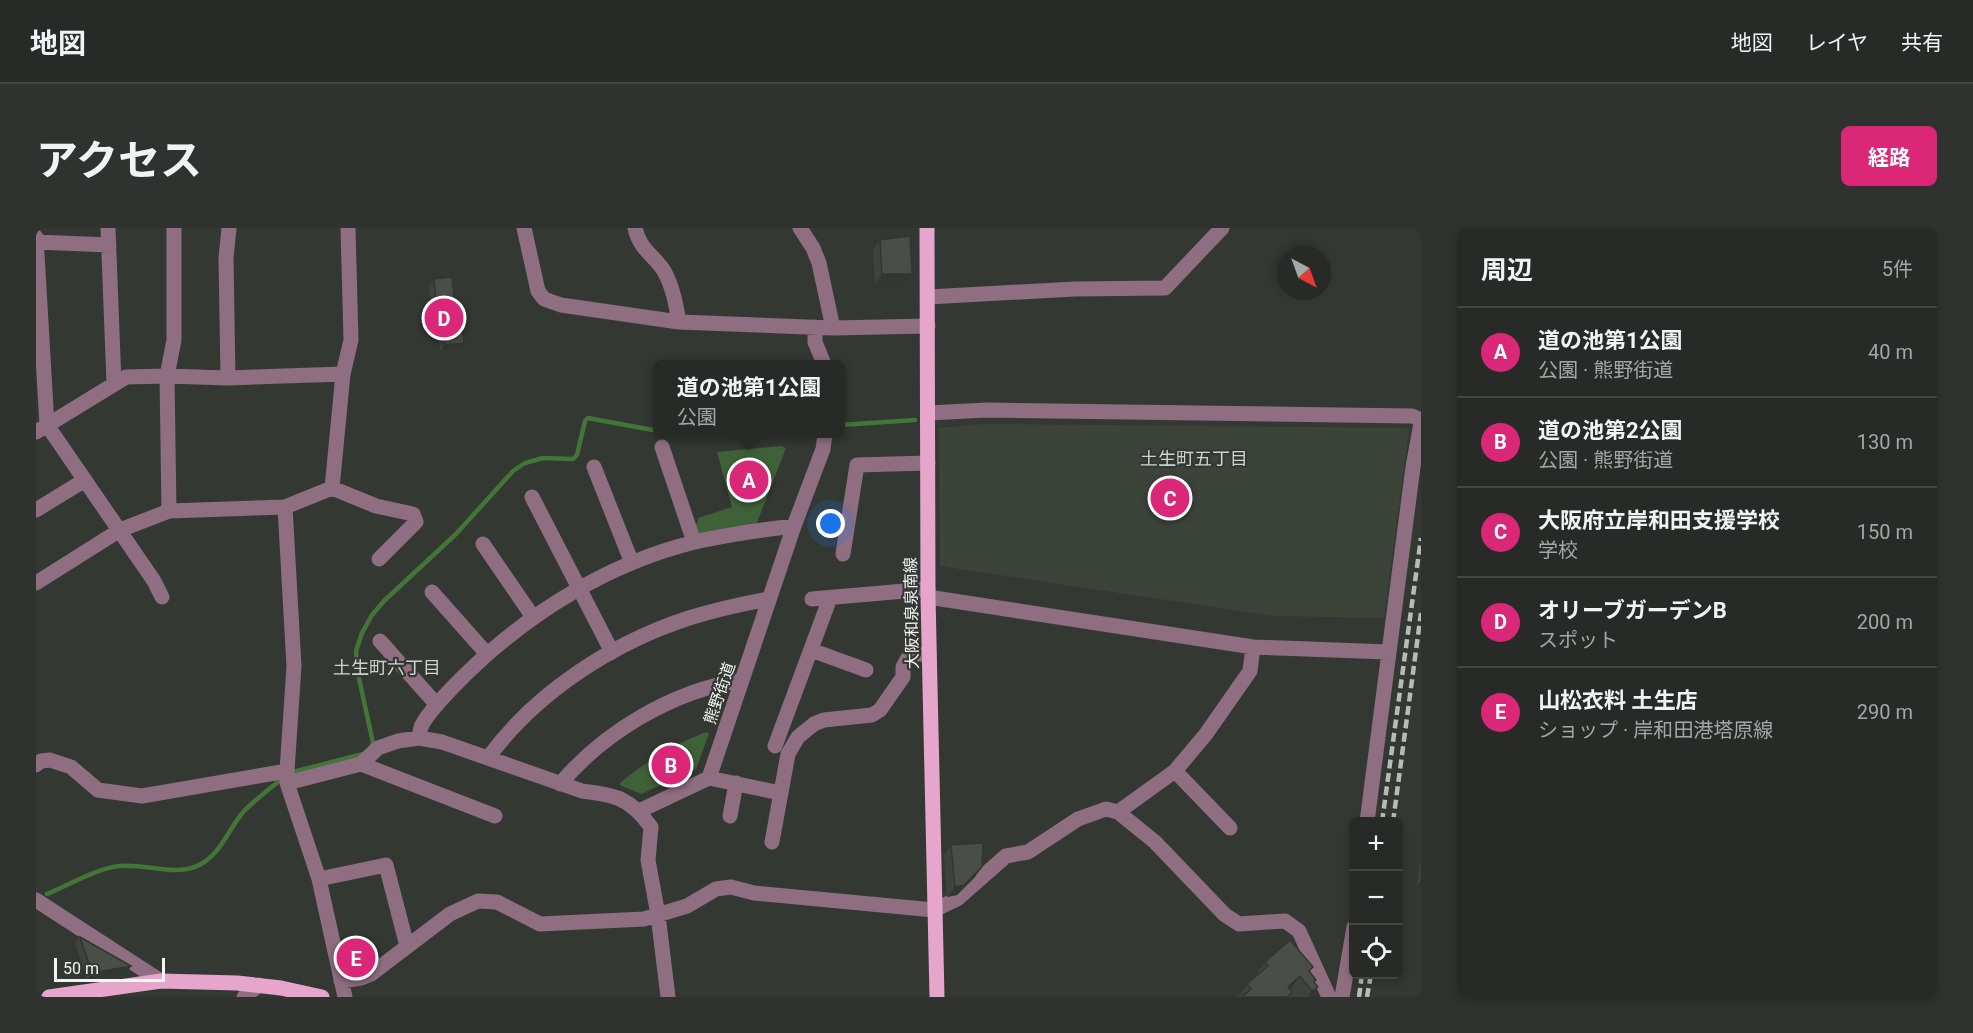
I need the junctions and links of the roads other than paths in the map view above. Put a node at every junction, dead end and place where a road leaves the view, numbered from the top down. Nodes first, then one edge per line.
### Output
1 (108, 228) edge
2 (174, 228) edge
3 (230, 228) edge
4 (348, 228) edge
5 (524, 228) edge
6 (634, 228) edge
7 (800, 228) edge
8 (927, 228) edge
9 (1222, 228) edge
10 (36, 237) edge
11 (36, 242) edge
12 (109, 245) junction
13 (928, 297) junction
14 (679, 322) junction
15 (928, 326) junction
16 (815, 327) junction
17 (833, 328) junction
18 (822, 360) edge
19 (343, 374) junction
20 (167, 376) junction
21 (228, 378) junction
22 (114, 383) junction
23 (928, 413) junction
24 (1421, 422) edge
25 (42, 428) edge
26 (824, 438) edge
27 (662, 447) dead end
28 (928, 463) junction
29 (594, 467) dead end
30 (85, 480) junction
31 (332, 488) junction
32 (532, 497) dead end
33 (285, 507) junction
34 (36, 510) edge
35 (169, 511) junction
36 (794, 526) junction
37 (120, 530) junction
38 (694, 542) junction
39 (483, 544) dead end
40 (843, 554) dead end
41 (378, 560) dead end
42 (632, 563) junction
43 (36, 583) edge
44 (578, 589) junction
45 (432, 592) dead end
46 (928, 592) junction
47 (162, 597) dead end
48 (830, 597) junction
49 (769, 599) junction
50 (812, 599) dead end
51 (533, 617) junction
52 (380, 641) dead end
53 (1253, 647) junction
54 (811, 650) junction
55 (612, 652) junction
56 (1389, 652) junction
57 (487, 654) junction
58 (929, 654) junction
59 (866, 670) dead end
60 (742, 680) junction
61 (437, 705) junction
62 (419, 738) junction
63 (775, 746) dead end
64 (488, 758) junction
65 (361, 764) junction
66 (36, 765) edge
67 (1175, 771) junction
68 (287, 777) junction
69 (709, 777) junction
70 (736, 783) junction
71 (560, 784) junction
72 (780, 793) junction
73 (639, 812) junction
74 (1118, 812) junction
75 (495, 816) dead end
76 (730, 816) dead end
77 (1369, 817) edge
78 (1230, 828) dead end
79 (771, 842) dead end
80 (319, 879) junction
81 (36, 900) edge
82 (934, 910) junction
83 (658, 915) junction
84 (407, 946) junction
85 (1349, 952) edge
86 (161, 981) junction
87 (341, 981) junction
88 (259, 985) junction
89 (54, 996) edge
90 (244, 997) edge
91 (322, 997) edge
92 (345, 997) edge
93 (668, 997) edge
94 (937, 997) edge
95 (1329, 997) edge
96 (1342, 997) edge

1 - 12 street
2 - 20 street
3 - 21 street
4 - 19 street
5 - 14 street
6 - 14 street
7 - 17 street
8 - 13 main road, 大阪和泉泉南線
9 - 13 street
10 - 11 street
11 - 12 street
11 - 25 street
12 - 22 street
13 - 15 main road, 大阪和泉泉南線
14 - 16 street
15 - 17 street
15 - 23 main road, 大阪和泉泉南線
16 - 17 street
16 - 18 street
19 - 21 street
19 - 31 street
20 - 21 street
20 - 22 street
20 - 35 street
22 - 25 street
23 - 24 street
23 - 28 main road, 大阪和泉泉南線
24 - 56 street
25 - 30 street
26 - 36 street, 熊野街道
27 - 38 street
28 - 40 street
28 - 46 main road, 大阪和泉泉南線
29 - 42 street
30 - 34 street
30 - 37 street
31 - 33 street
31 - 41 street
32 - 44 street
33 - 35 street
33 - 68 street
35 - 37 street
36 - 38 street
36 - 49 street, 熊野街道
37 - 43 street
37 - 47 street
38 - 42 street
39 - 51 street
42 - 44 street
44 - 51 street
44 - 55 street
45 - 57 street
46 - 48 street
46 - 53 street
46 - 58 main road, 大阪和泉泉南線
48 - 50 street
48 - 54 street
49 - 55 street
49 - 60 street, 熊野街道
51 - 57 street
52 - 61 street
53 - 56 street
53 - 67 street
54 - 59 street
54 - 63 street
55 - 64 street
56 - 77 street
57 - 61 street
58 - 72 street
58 - 82 main road, 大阪和泉泉南線
60 - 69 street, 熊野街道
60 - 71 street
61 - 62 street
62 - 64 street
62 - 65 street
64 - 71 street
65 - 68 street
65 - 75 street
66 - 68 street
67 - 74 street
67 - 78 street
68 - 80 street
69 - 70 street
69 - 73 street
70 - 72 street
70 - 76 street
71 - 73 street
72 - 79 street
73 - 83 street
74 - 82 street
74 - 95 street
80 - 84 street
80 - 87 street
81 - 86 street
82 - 83 street
82 - 94 main road, 大阪和泉泉南線
83 - 84 street
83 - 93 street
84 - 87 street
85 - 96 street
86 - 88 main road
86 - 89 main road
87 - 92 street
88 - 90 street
88 - 91 main road

